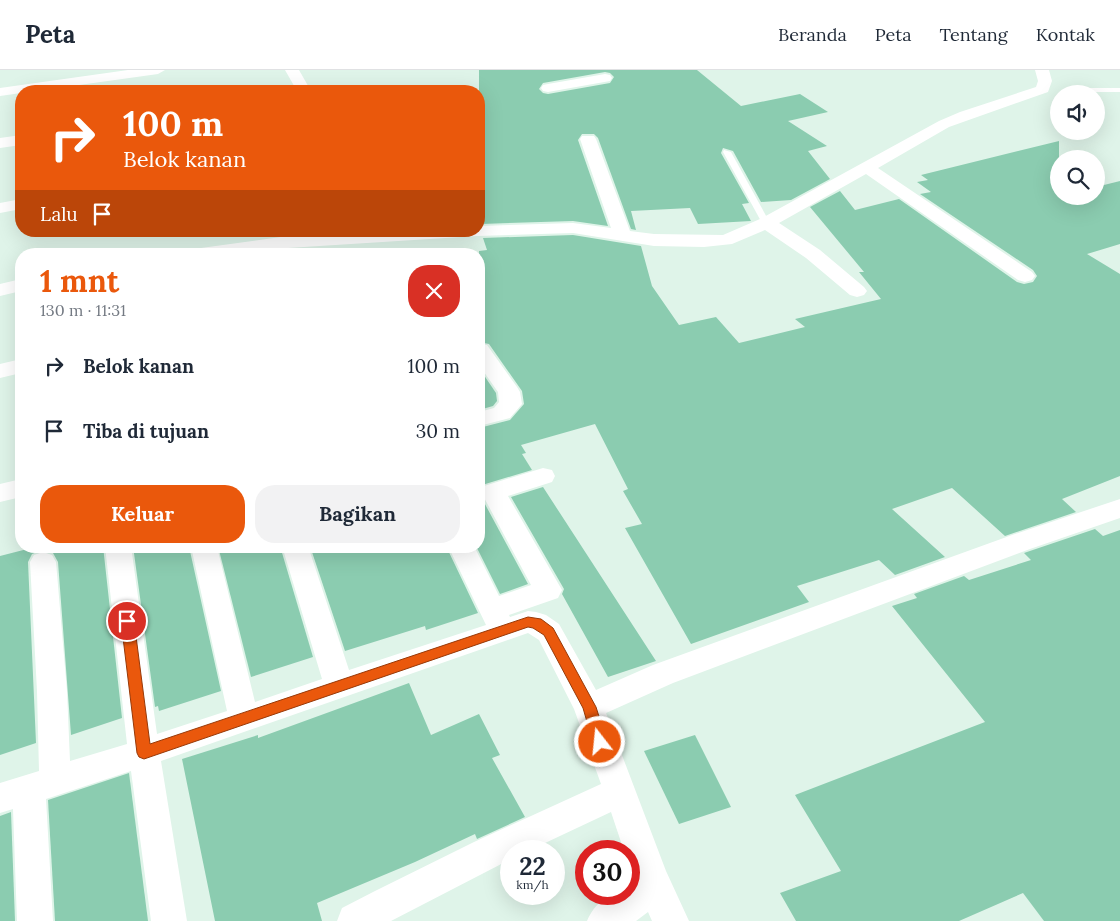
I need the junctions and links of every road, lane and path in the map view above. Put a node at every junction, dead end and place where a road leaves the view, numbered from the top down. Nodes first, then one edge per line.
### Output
1 (158, 70) edge
2 (292, 70) edge
3 (1042, 70) edge
4 (604, 77) edge
5 (50, 85) edge
6 (301, 85) edge
7 (548, 88) dead end
8 (15, 90) edge
9 (1105, 90) edge
10 (1120, 90) edge
11 (0, 92) edge
12 (588, 139) dead end
13 (15, 141) edge
14 (0, 143) edge
15 (727, 152) dead end
16 (866, 167) junction
17 (15, 205) edge
18 (0, 208) edge
19 (766, 223) junction
20 (485, 231) edge
21 (622, 235) junction
22 (289, 237) edge
23 (232, 248) edge
24 (1025, 276) dead end
25 (15, 287) edge
26 (0, 290) edge
27 (856, 291) dead end
28 (485, 358) edge
29 (15, 367) edge
30 (0, 371) edge
31 (485, 417) edge
32 (542, 476) dead end
33 (15, 489) edge
34 (0, 493) edge
35 (1120, 508) edge
36 (119, 553) edge
37 (205, 553) edge
38 (297, 553) edge
39 (465, 553) edge
40 (43, 562) dead end
41 (498, 619) junction
42 (339, 686) junction
43 (589, 707) junction
44 (244, 718) junction
45 (144, 753) junction
46 (28, 790) edge
47 (620, 791) junction
48 (654, 887) junction
49 (35, 921) edge
50 (169, 921) edge
51 (355, 921) edge
52 (605, 921) edge
53 (671, 921) edge

1 - 5 street
2 - 6 street
3 - 16 street
4 - 7 street
8 - 11 street
9 - 10 lane
12 - 21 street
13 - 14 street
15 - 19 lane
16 - 19 street
16 - 24 street
17 - 18 street
19 - 21 street
19 - 27 street
20 - 21 street
22 - 23 street
25 - 26 street
28 - 31 street
29 - 30 street
32 - 41 street
33 - 34 street
35 - 43 street
36 - 45 street
37 - 44 street
38 - 42 street
39 - 41 street
40 - 46 street
41 - 42 street
41 - 43 street
42 - 44 street
43 - 47 street
44 - 45 street
45 - 46 street
45 - 50 street
46 - 49 street
47 - 48 street
47 - 51 street
48 - 52 street
48 - 53 street

